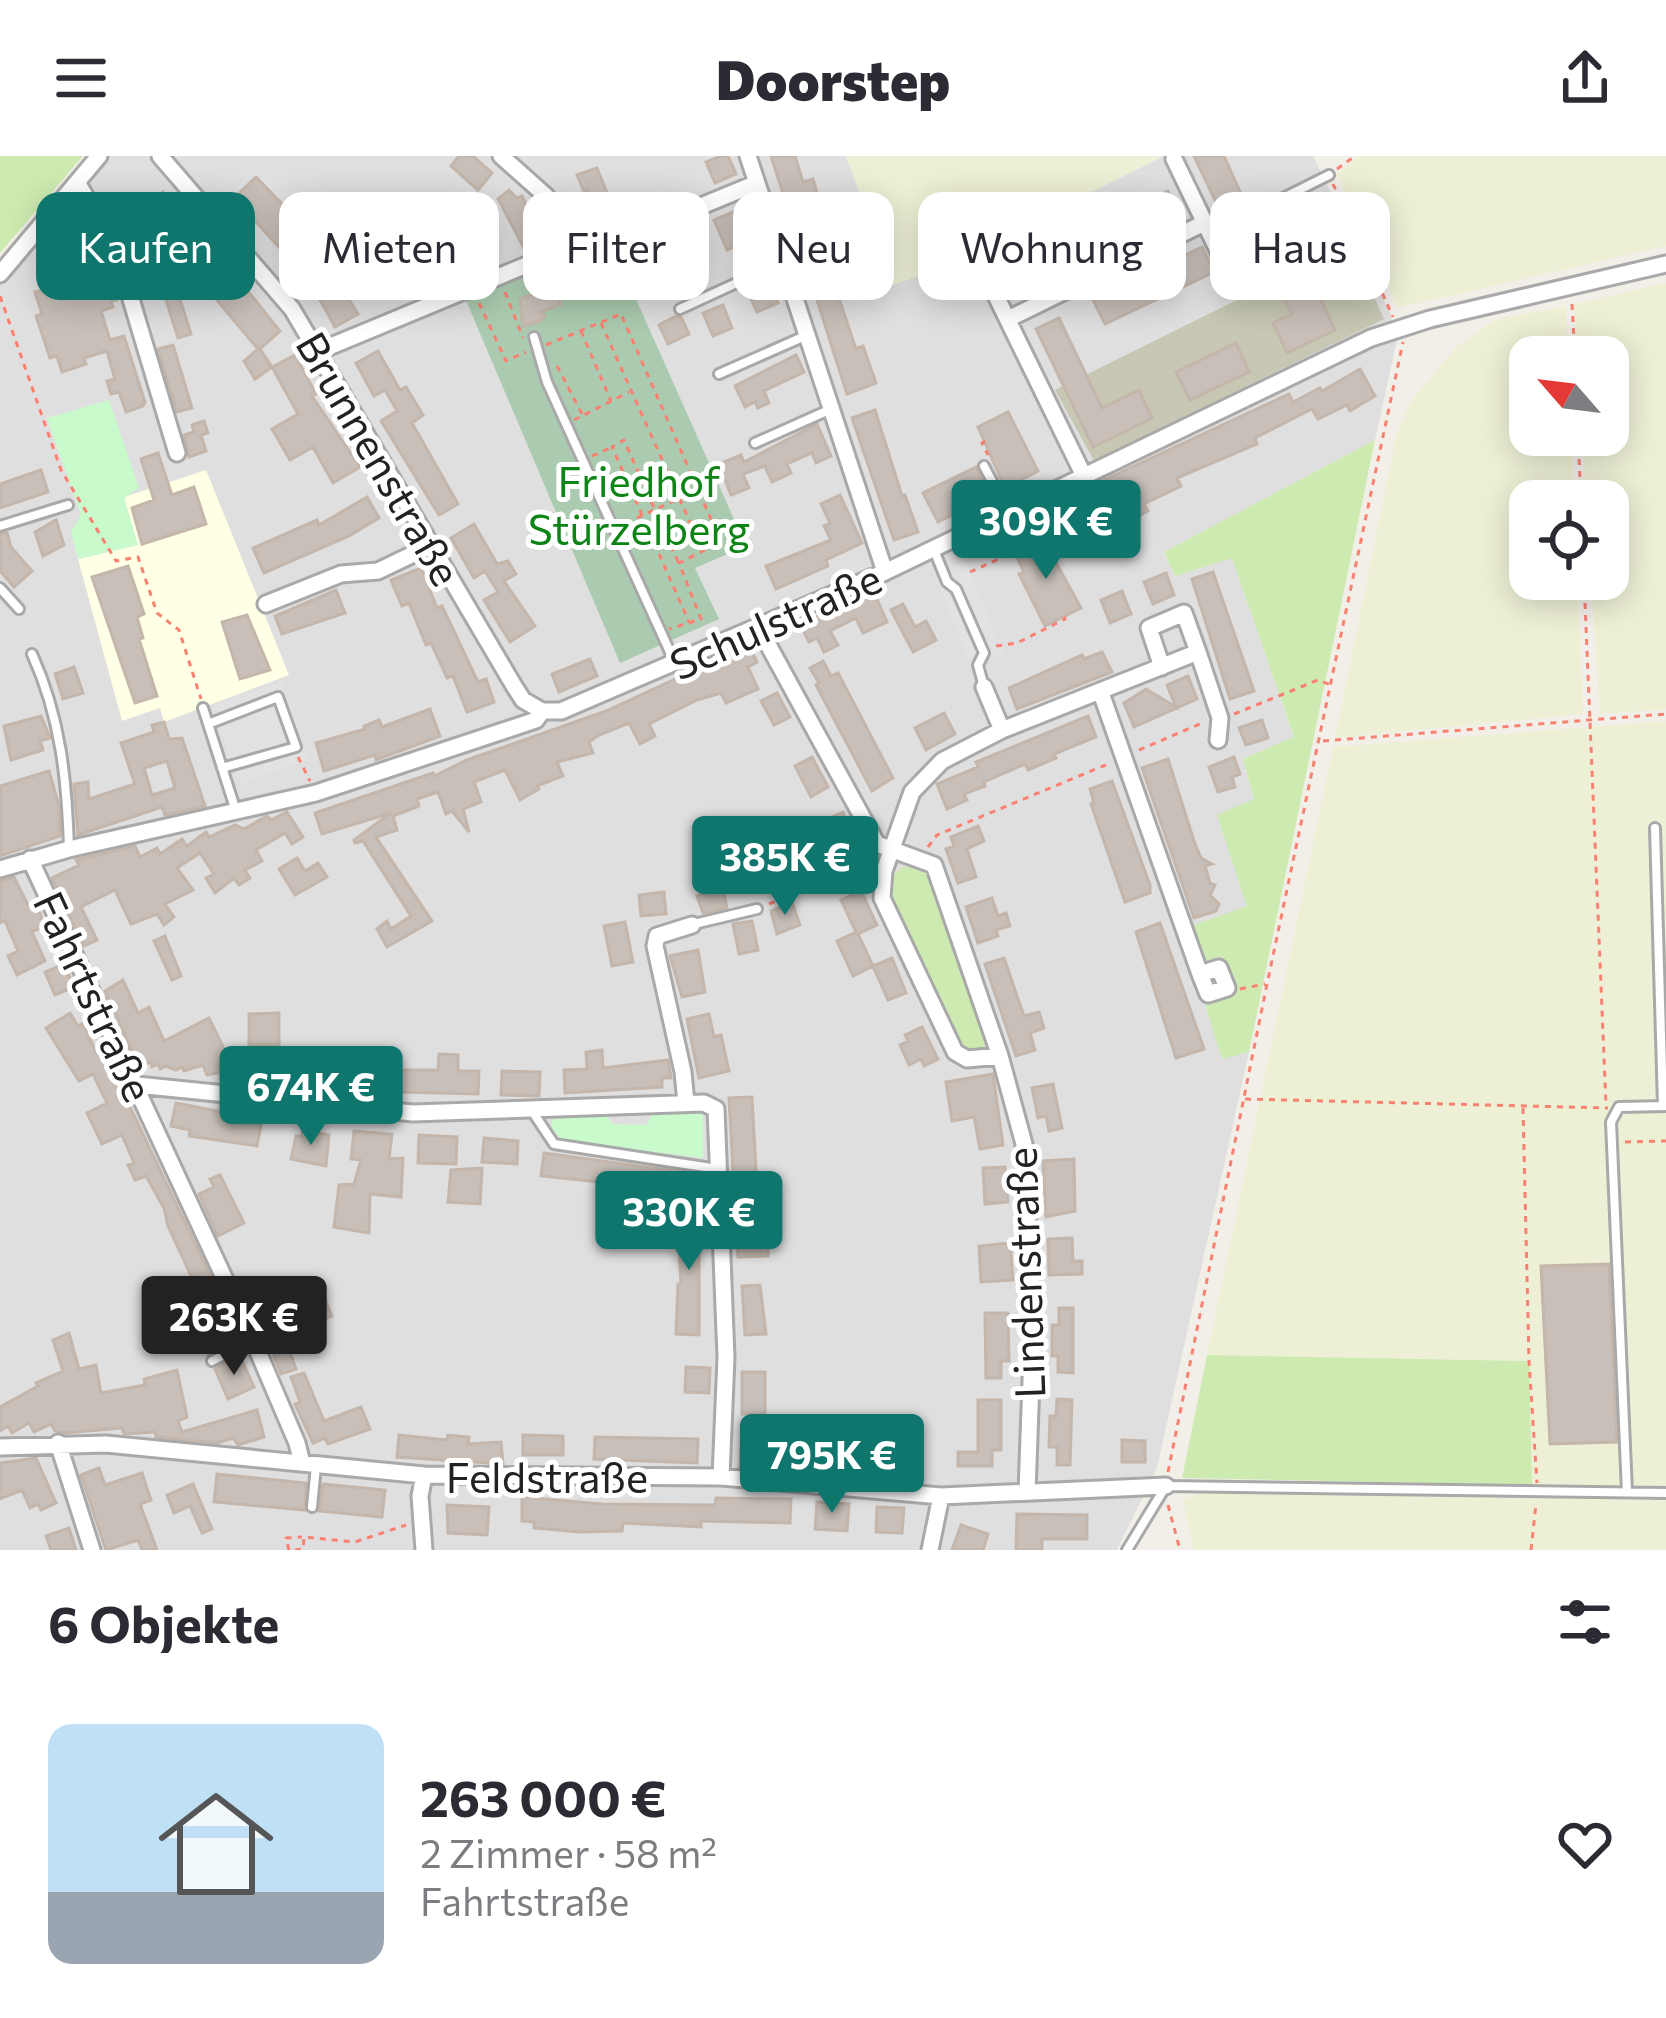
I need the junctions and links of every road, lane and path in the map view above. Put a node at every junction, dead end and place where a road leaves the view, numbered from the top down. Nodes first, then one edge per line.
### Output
1 (99, 156) edge
2 (160, 156) edge
3 (501, 156) edge
4 (748, 156) edge
5 (1355, 156) edge
6 (1174, 159) edge
7 (1345, 163) dead end
8 (1329, 175) joint
9 (77, 182) junction
10 (757, 183) junction
11 (542, 192) edge
12 (760, 192) edge
13 (1295, 192) edge
14 (709, 203) edge
15 (1204, 223) junction
16 (1210, 235) edge
17 (1666, 264) edge
18 (0, 274) edge
19 (499, 278) edge
20 (733, 285) edge
21 (0, 296) edge
22 (1572, 296) dead end
23 (441, 300) edge
24 (478, 300) edge
25 (794, 300) edge
26 (999, 300) edge
27 (680, 309) dead end
28 (1008, 320) junction
29 (601, 323) junction
30 (1398, 329) junction
31 (581, 331) junction
32 (805, 336) junction
33 (1573, 336) edge
34 (534, 337) dead end
35 (533, 350) junction
36 (319, 351) junction
37 (545, 372) junction
38 (718, 374) dead end
39 (631, 391) junction
40 (611, 401) junction
41 (829, 410) junction
42 (583, 415) junction
43 (566, 424) junction
44 (755, 443) dead end
45 (612, 447) junction
46 (177, 453) dead end
47 (583, 460) junction
48 (985, 466) dead end
49 (1084, 476) junction
50 (679, 498) junction
51 (68, 505) dead end
52 (655, 509) junction
53 (1013, 511) junction
54 (642, 515) junction
55 (0, 526) edge
56 (614, 528) junction
57 (432, 545) junction
58 (575, 547) dead end
59 (934, 549) junction
60 (703, 551) junction
61 (679, 563) junction
62 (886, 572) junction
63 (970, 572) dead end
64 (0, 588) edge
65 (1585, 600) edge
66 (266, 604) dead end
67 (19, 609) dead end
68 (1064, 616) dead end
69 (690, 622) junction
70 (759, 628) junction
71 (662, 631) junction
72 (1198, 652) junction
73 (984, 653) junction
74 (32, 654) dead end
75 (676, 664) junction
76 (1162, 667) junction
77 (984, 687) joint
78 (1101, 694) junction
79 (203, 708) joint
80 (542, 711) junction
81 (1666, 714) edge
82 (1591, 720) junction
83 (208, 724) junction
84 (1002, 730) junction
85 (1218, 740) dead end
86 (1322, 741) junction
87 (293, 747) junction
88 (222, 768) junction
89 (316, 793) junction
90 (236, 810) junction
91 (1655, 828) dead end
92 (69, 849) junction
93 (30, 859) junction
94 (888, 860) junction
95 (0, 869) edge
96 (757, 909) joint
97 (692, 925) joint
98 (1267, 984) junction
99 (1227, 988) joint
100 (1000, 1056) junction
101 (137, 1085) junction
102 (1244, 1099) junction
103 (686, 1103) junction
104 (1664, 1106) edge
105 (1523, 1108) junction
106 (531, 1110) junction
107 (1666, 1141) edge
108 (1612, 1143) junction
109 (718, 1169) junction
110 (253, 1340) junction
111 (212, 1361) dead end
112 (58, 1443) junction
113 (0, 1447) edge
114 (309, 1464) junction
115 (424, 1475) junction
116 (721, 1478) junction
117 (1166, 1486) junction
118 (1538, 1491) junction
119 (1027, 1492) junction
120 (1627, 1492) junction
121 (1666, 1492) edge
122 (941, 1496) junction
123 (312, 1507) dead end
124 (420, 1521) junction
125 (304, 1537) junction
126 (92, 1550) edge
127 (292, 1550) edge
128 (424, 1550) edge
129 (930, 1550) edge
130 (1127, 1550) edge
131 (1180, 1550) edge
132 (1531, 1550) edge

1 - 9 street
2 - 36 street, Brunnenstraße
3 - 11 street
4 - 10 street
5 - 7 path
6 - 15 street
8 - 13 lane
8 - 30 path
9 - 18 street
9 - 46 street
10 - 12 street
10 - 14 street
15 - 16 street
15 - 28 street
17 - 30 street, Schulstraße
19 - 35 path
20 - 27 lane
21 - 79 path
22 - 33 path
23 - 36 street
24 - 35 path
25 - 32 street
26 - 28 street
28 - 49 street
29 - 31 path
29 - 39 path
29 - 60 path
30 - 49 street, Schulstraße
30 - 86 path
31 - 35 path
31 - 40 path
32 - 38 lane
32 - 41 street
34 - 35 lane
35 - 37 lane
36 - 57 street, Brunnenstraße
37 - 42 path
37 - 43 lane
39 - 40 path
39 - 50 path
40 - 42 path
41 - 44 lane
41 - 62 street
42 - 43 path
43 - 47 lane
45 - 47 path
45 - 52 path
45 - 54 path
47 - 56 lane
48 - 53 lane
49 - 53 street, Schulstraße
50 - 52 path
50 - 60 path
51 - 55 lane
52 - 54 path
52 - 61 path
53 - 59 street, Schulstraße
53 - 63 path
54 - 56 path
54 - 69 path
56 - 58 path
56 - 71 lane
57 - 66 street
57 - 80 street, Brunnenstraße
59 - 62 street, Schulstraße
59 - 73 lane
60 - 61 path
61 - 69 path
62 - 70 street, Schulstraße
64 - 67 lane
65 - 82 path
68 - 73 path
69 - 71 path
70 - 75 street, Schulstraße
70 - 94 street, Lindenstraße
71 - 75 lane
72 - 76 street
72 - 76 street
72 - 85 street
73 - 77 lane
74 - 92 lane
75 - 80 street, Schulstraße
76 - 78 street
77 - 84 street
78 - 84 street
78 - 99 street
79 - 83 lane
80 - 89 street, Schulstraße
81 - 82 path
82 - 86 path
82 - 105 path
83 - 87 lane
83 - 88 lane
84 - 94 street
86 - 98 path
87 - 88 lane
87 - 89 path
88 - 90 lane
89 - 90 street, Schulstraße
90 - 92 street, Schulstraße
91 - 104 lane
92 - 93 street, Schulstraße
93 - 95 street, Schulstraße
93 - 101 street, Fahrtstraße
94 - 96 path
94 - 100 street, Lindenstraße
94 - 100 street, Lindenstraße
96 - 97 lane
97 - 103 street
98 - 99 path
98 - 102 path
100 - 119 street, Lindenstraße
101 - 106 street
101 - 110 street, Fahrtstraße
102 - 105 path
102 - 117 path
103 - 106 street
103 - 109 street
104 - 108 lane
105 - 118 path
106 - 109 lane
107 - 108 path
108 - 120 lane
109 - 116 street
110 - 111 lane
110 - 114 street, Fahrtstraße
112 - 113 street, Feldstraße
112 - 114 street, Feldstraße
112 - 126 street
114 - 115 street, Feldstraße
114 - 123 lane
115 - 116 street, Feldstraße
115 - 124 street
116 - 122 street, Feldstraße
117 - 118 lane
117 - 119 street, Feldstraße
117 - 130 lane
117 - 131 path
118 - 120 lane
118 - 132 path
119 - 122 street, Feldstraße
120 - 121 lane
122 - 129 street
124 - 125 path
124 - 128 street
125 - 127 path
125 - 127 path

